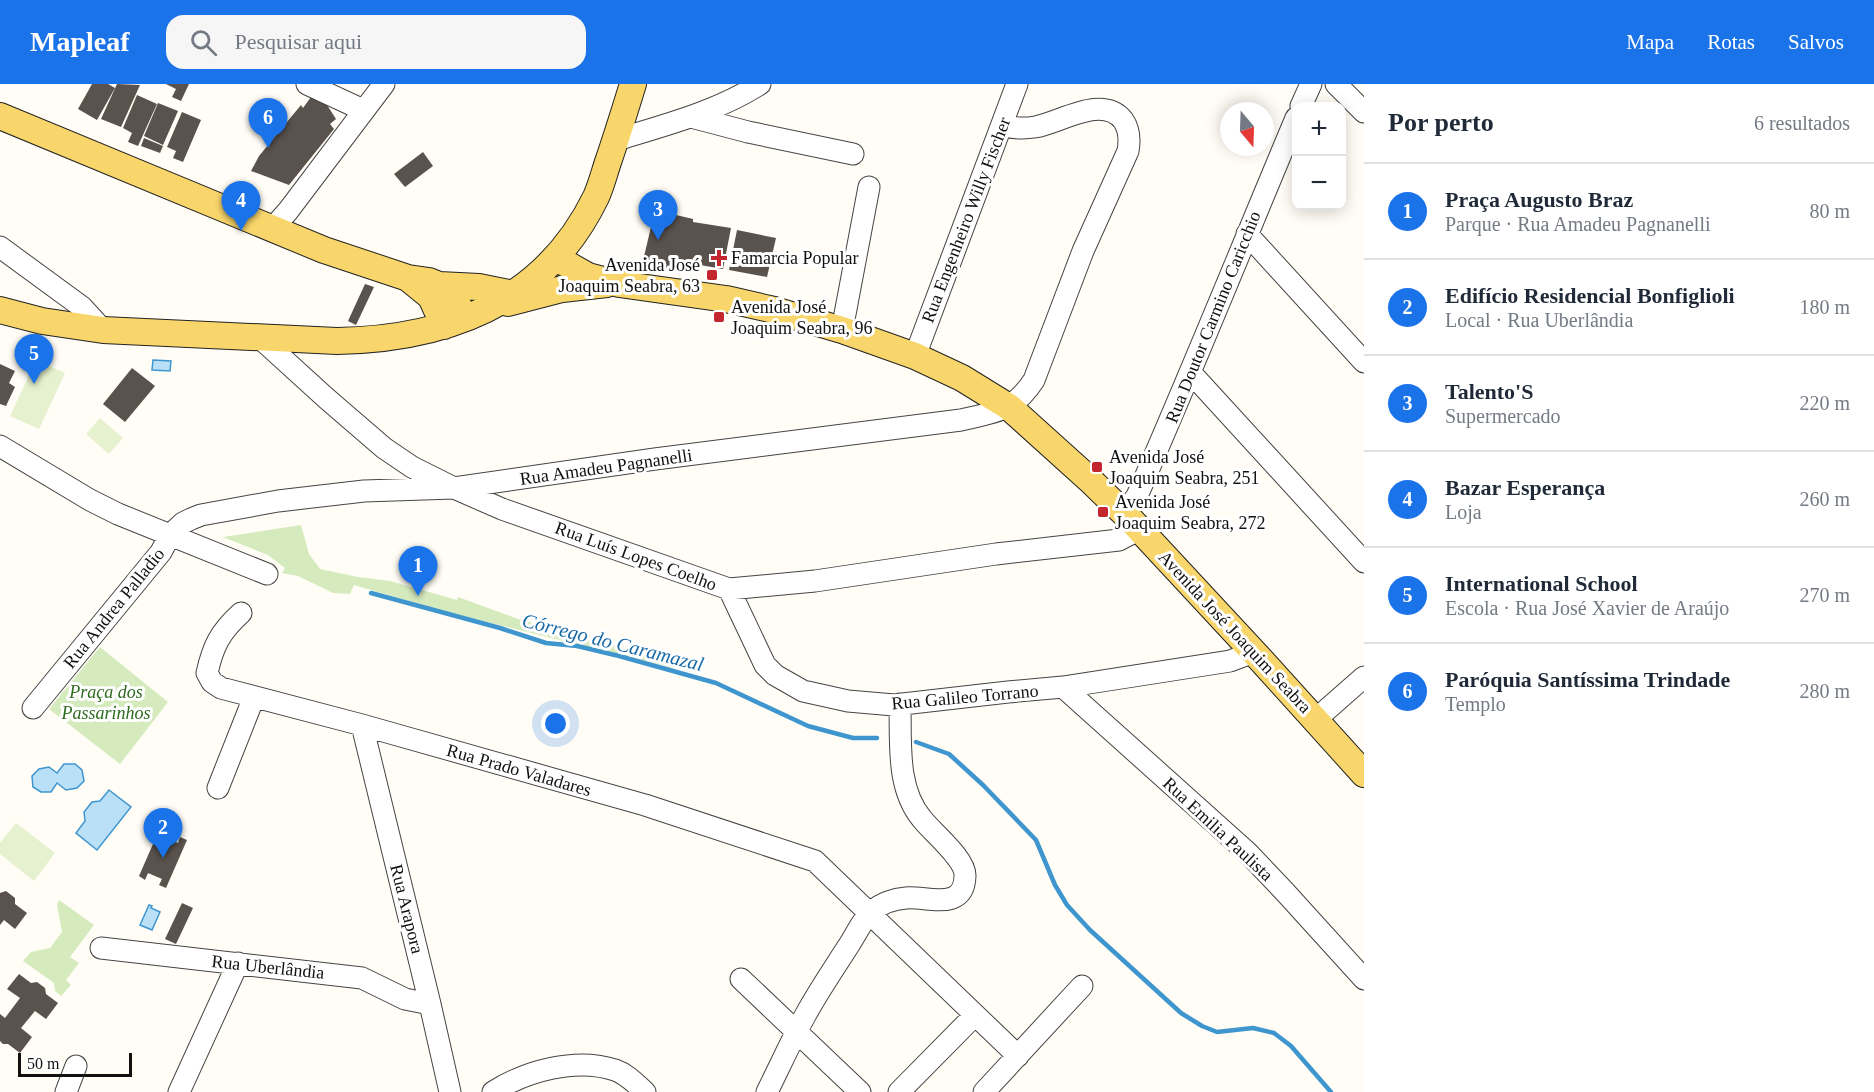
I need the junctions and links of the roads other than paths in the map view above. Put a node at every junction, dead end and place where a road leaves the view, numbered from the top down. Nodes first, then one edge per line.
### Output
1 (307, 84) edge
2 (384, 84) edge
3 (633, 84) edge
4 (760, 84) edge
5 (1017, 84) edge
6 (1311, 84) edge
7 (1336, 84) edge
8 (1303, 102) edge
9 (363, 110) junction
10 (1364, 112) edge
11 (0, 116) edge
12 (691, 117) junction
13 (1002, 126) junction
14 (1292, 127) edge
15 (616, 140) junction
16 (853, 154) dead end
17 (869, 187) dead end
18 (272, 229) junction
19 (1246, 234) junction
20 (0, 248) edge
21 (556, 258) junction
22 (408, 278) junction
23 (619, 284) junction
24 (439, 285) junction
25 (514, 294) junction
26 (492, 307) junction
27 (0, 310) edge
28 (454, 322) junction
29 (103, 330) junction
30 (842, 330) junction
31 (259, 336) junction
32 (915, 356) junction
33 (1364, 362) edge
34 (1191, 373) junction
35 (1010, 407) junction
36 (1, 450) edge
37 (454, 488) junction
38 (201, 515) joint
39 (1132, 522) junction
40 (170, 535) junction
41 (1364, 562) edge
42 (267, 574) dead end
43 (729, 589) junction
44 (241, 613) dead end
45 (1254, 652) junction
46 (1364, 677) edge
47 (1063, 687) junction
48 (254, 697) junction
49 (900, 704) junction
50 (33, 708) dead end
51 (1315, 720) junction
52 (363, 725) junction
53 (1364, 774) edge
54 (218, 788) dead end
55 (869, 914) junction
56 (101, 948) dead end
57 (238, 963) junction
58 (741, 979) dead end
59 (1364, 979) edge
60 (1082, 986) dead end
61 (430, 1004) junction
62 (974, 1016) junction
63 (798, 1031) junction
64 (1018, 1056) junction
65 (76, 1066) dead end
66 (66, 1092) edge
67 (179, 1092) edge
68 (450, 1092) edge
69 (493, 1092) edge
70 (645, 1092) edge
71 (767, 1092) edge
72 (860, 1092) edge
73 (899, 1092) edge
74 (984, 1092) edge

1 - 9 street
2 - 9 street
3 - 15 main road
4 - 12 street
5 - 13 street, Rua Engenheiro Willy Fischer
6 - 8 street
7 - 10 street
9 - 18 street
11 - 18 main road
12 - 15 street
12 - 16 street
13 - 32 street, Rua Engenheiro Willy Fischer
13 - 35 street
14 - 19 street, Rua Doutor Carmino Caricchio
15 - 21 main road
17 - 30 street
18 - 22 main road
19 - 33 street
19 - 34 street, Rua Doutor Carmino Caricchio
20 - 29 street
21 - 23 main road, Avenida José Joaquim Seabra
21 - 25 main road
22 - 24 main road
22 - 28 main road
23 - 26 main road, Avenida José Joaquim Seabra
23 - 30 main road, Avenida José Joaquim Seabra
24 - 25 main road
24 - 28 main road
25 - 26 main road
26 - 28 main road
27 - 29 main road
28 - 31 main road
29 - 31 main road
30 - 32 main road, Avenida José Joaquim Seabra
31 - 37 street, Rua Luís Lopes Coelho
32 - 35 main road, Avenida José Joaquim Seabra
34 - 39 street, Rua Doutor Carmino Caricchio
34 - 41 street
35 - 37 street, Rua Amadeu Pagnanelli
35 - 39 main road, Avenida José Joaquim Seabra
36 - 40 street
37 - 38 street, Rua Amadeu Pagnanelli
37 - 43 street, Rua Luís Lopes Coelho
38 - 40 street, Rua Andrea Palladio
39 - 43 street, Rua Luís Lopes Coelho
39 - 45 main road, Avenida José Joaquim Seabra
40 - 42 street
40 - 50 street, Rua Andrea Palladio
43 - 49 street, Rua Galileo Torrano
44 - 48 street, Rua Prado Valadares
45 - 47 street, Rua Galileo Torrano
45 - 51 main road, Avenida José Joaquim Seabra
46 - 51 street
47 - 49 street, Rua Galileo Torrano
47 - 59 street, Rua Emilia Paulista
48 - 52 street, Rua Prado Valadares
48 - 54 street
49 - 55 street
51 - 53 main road, Avenida José Joaquim Seabra
52 - 55 street, Rua Prado Valadares
52 - 61 street, Rua Arapora
55 - 62 street
55 - 63 street
56 - 57 street, Rua Uberlândia
57 - 61 street, Rua Uberlândia
57 - 67 street
58 - 63 street
60 - 64 street
61 - 68 street, Rua Arapora
62 - 64 street
62 - 73 street
63 - 71 street
63 - 72 street
64 - 74 street
65 - 66 street
69 - 70 street

